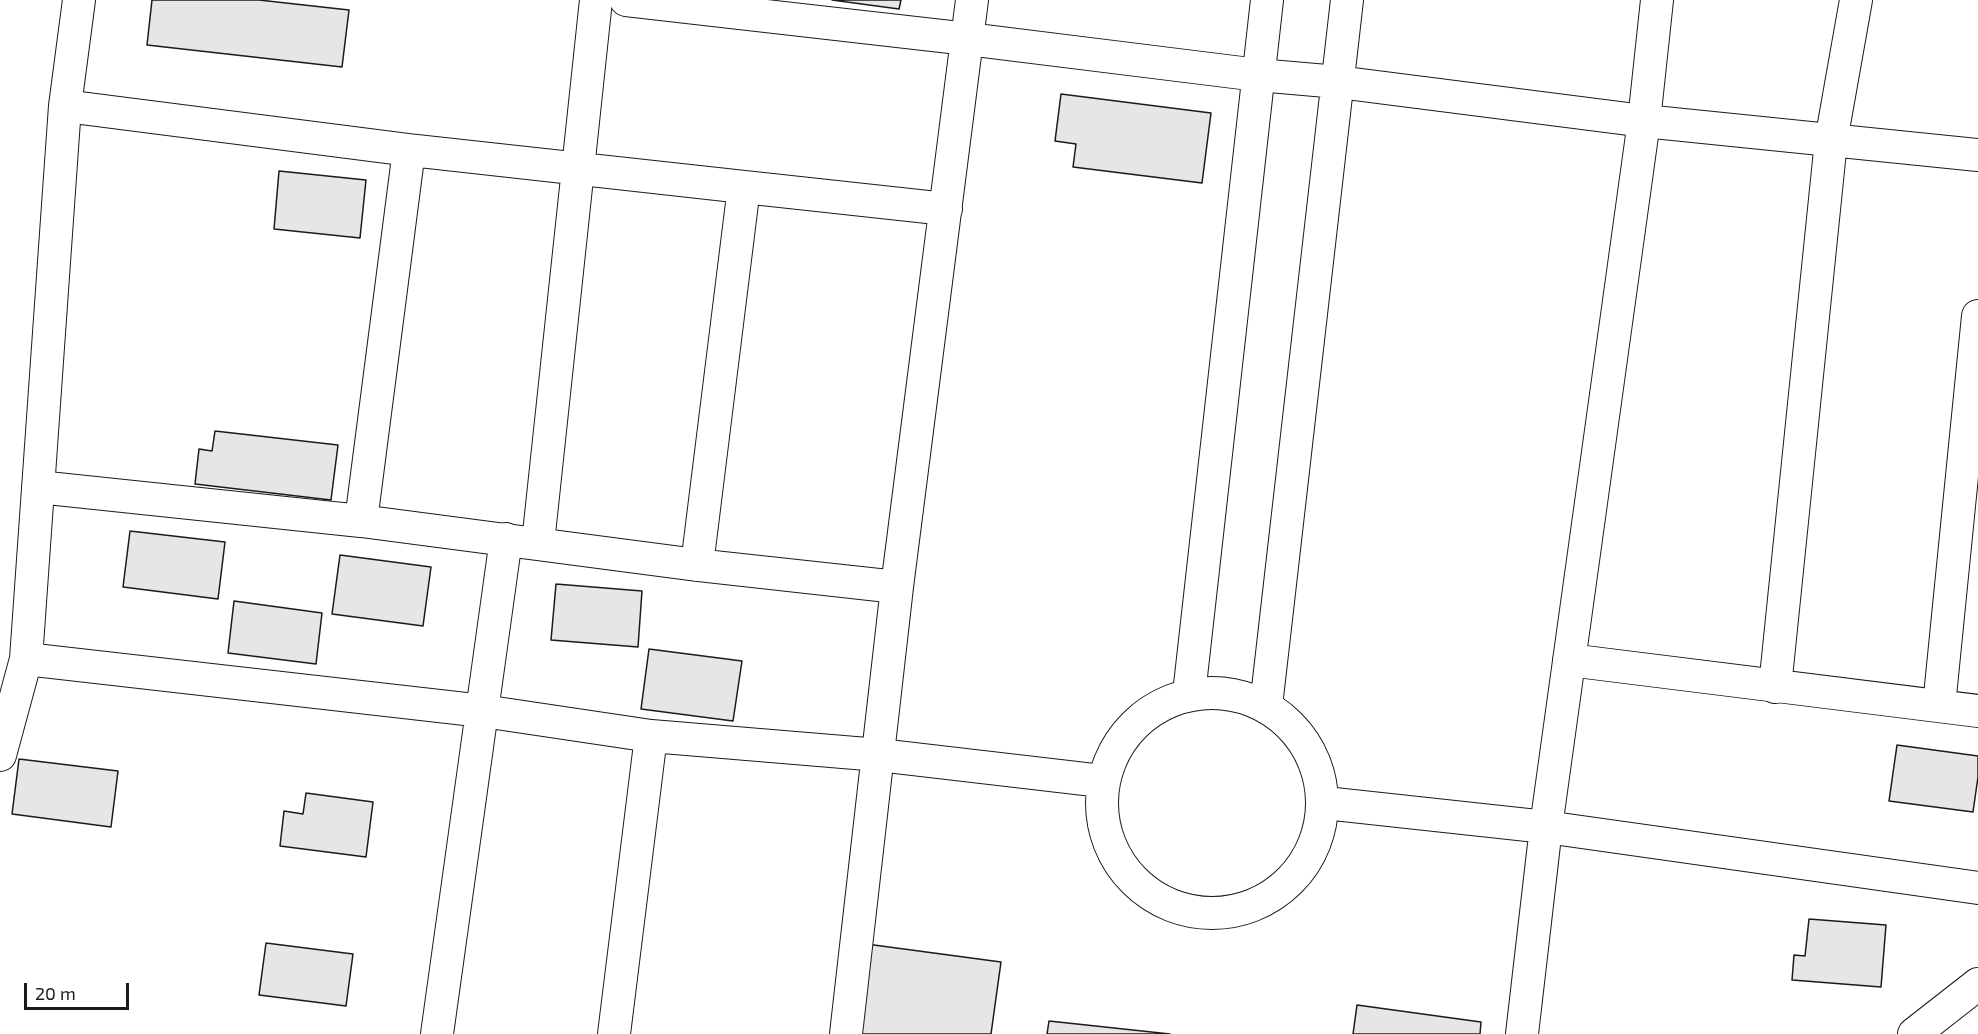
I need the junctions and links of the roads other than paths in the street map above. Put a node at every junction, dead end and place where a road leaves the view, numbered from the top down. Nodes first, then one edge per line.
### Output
1 (79, 0) edge
2 (596, 0) edge
3 (626, 0) edge
4 (972, 0) edge
5 (1267, 0) edge
6 (1347, 0) edge
7 (1657, 0) edge
8 (1856, 0) edge
9 (968, 39) junction
10 (1258, 75) junction
11 (1338, 82) junction
12 (65, 106) junction
13 (1644, 121) junction
14 (1831, 141) junction
15 (409, 150) junction
16 (1978, 155) edge
17 (577, 170) junction
18 (744, 187) junction
19 (946, 209) junction
20 (1978, 329) edge
21 (38, 487) junction
22 (361, 521) junction
23 (506, 539) junction
24 (538, 543) junction
25 (698, 565) junction
26 (897, 587) junction
27 (26, 659) junction
28 (1569, 660) junction
29 (1775, 687) junction
30 (1189, 694) junction
31 (1266, 706) junction
32 (1938, 706) junction
33 (483, 711) junction
34 (1978, 711) edge
35 (651, 736) junction
36 (0, 754) edge
37 (879, 755) junction
38 (1102, 781) junction
39 (1325, 803) junction
40 (1546, 827) junction
41 (1978, 888) edge
42 (1978, 984) edge
43 (437, 1034) edge
44 (614, 1034) edge
45 (846, 1034) edge
46 (1522, 1034) edge
47 (1914, 1034) edge

1 - 12 street
2 - 17 street
3 - 9 street
4 - 9 street
5 - 10 street
6 - 11 street
7 - 13 street
8 - 14 street
9 - 10 street
9 - 19 street
10 - 11 street
10 - 30 street
11 - 13 street
11 - 31 street
12 - 15 street
12 - 21 street
13 - 14 street
13 - 28 street
14 - 16 street
14 - 29 street
15 - 17 street
15 - 22 street
17 - 18 street
17 - 24 street
18 - 19 street
18 - 25 street
19 - 26 street
20 - 32 street
21 - 22 street
21 - 27 street
22 - 23 street
23 - 24 street
23 - 33 street
24 - 25 street
25 - 26 street
26 - 37 street
27 - 33 street
27 - 36 street
28 - 29 street
28 - 40 street
29 - 32 street
30 - 31 street
30 - 38 street
31 - 39 street
32 - 34 street
33 - 35 street
33 - 43 street
35 - 37 street
35 - 44 street
37 - 38 street
37 - 45 street
38 - 39 street
39 - 40 street
40 - 41 street
40 - 46 street
42 - 47 street

